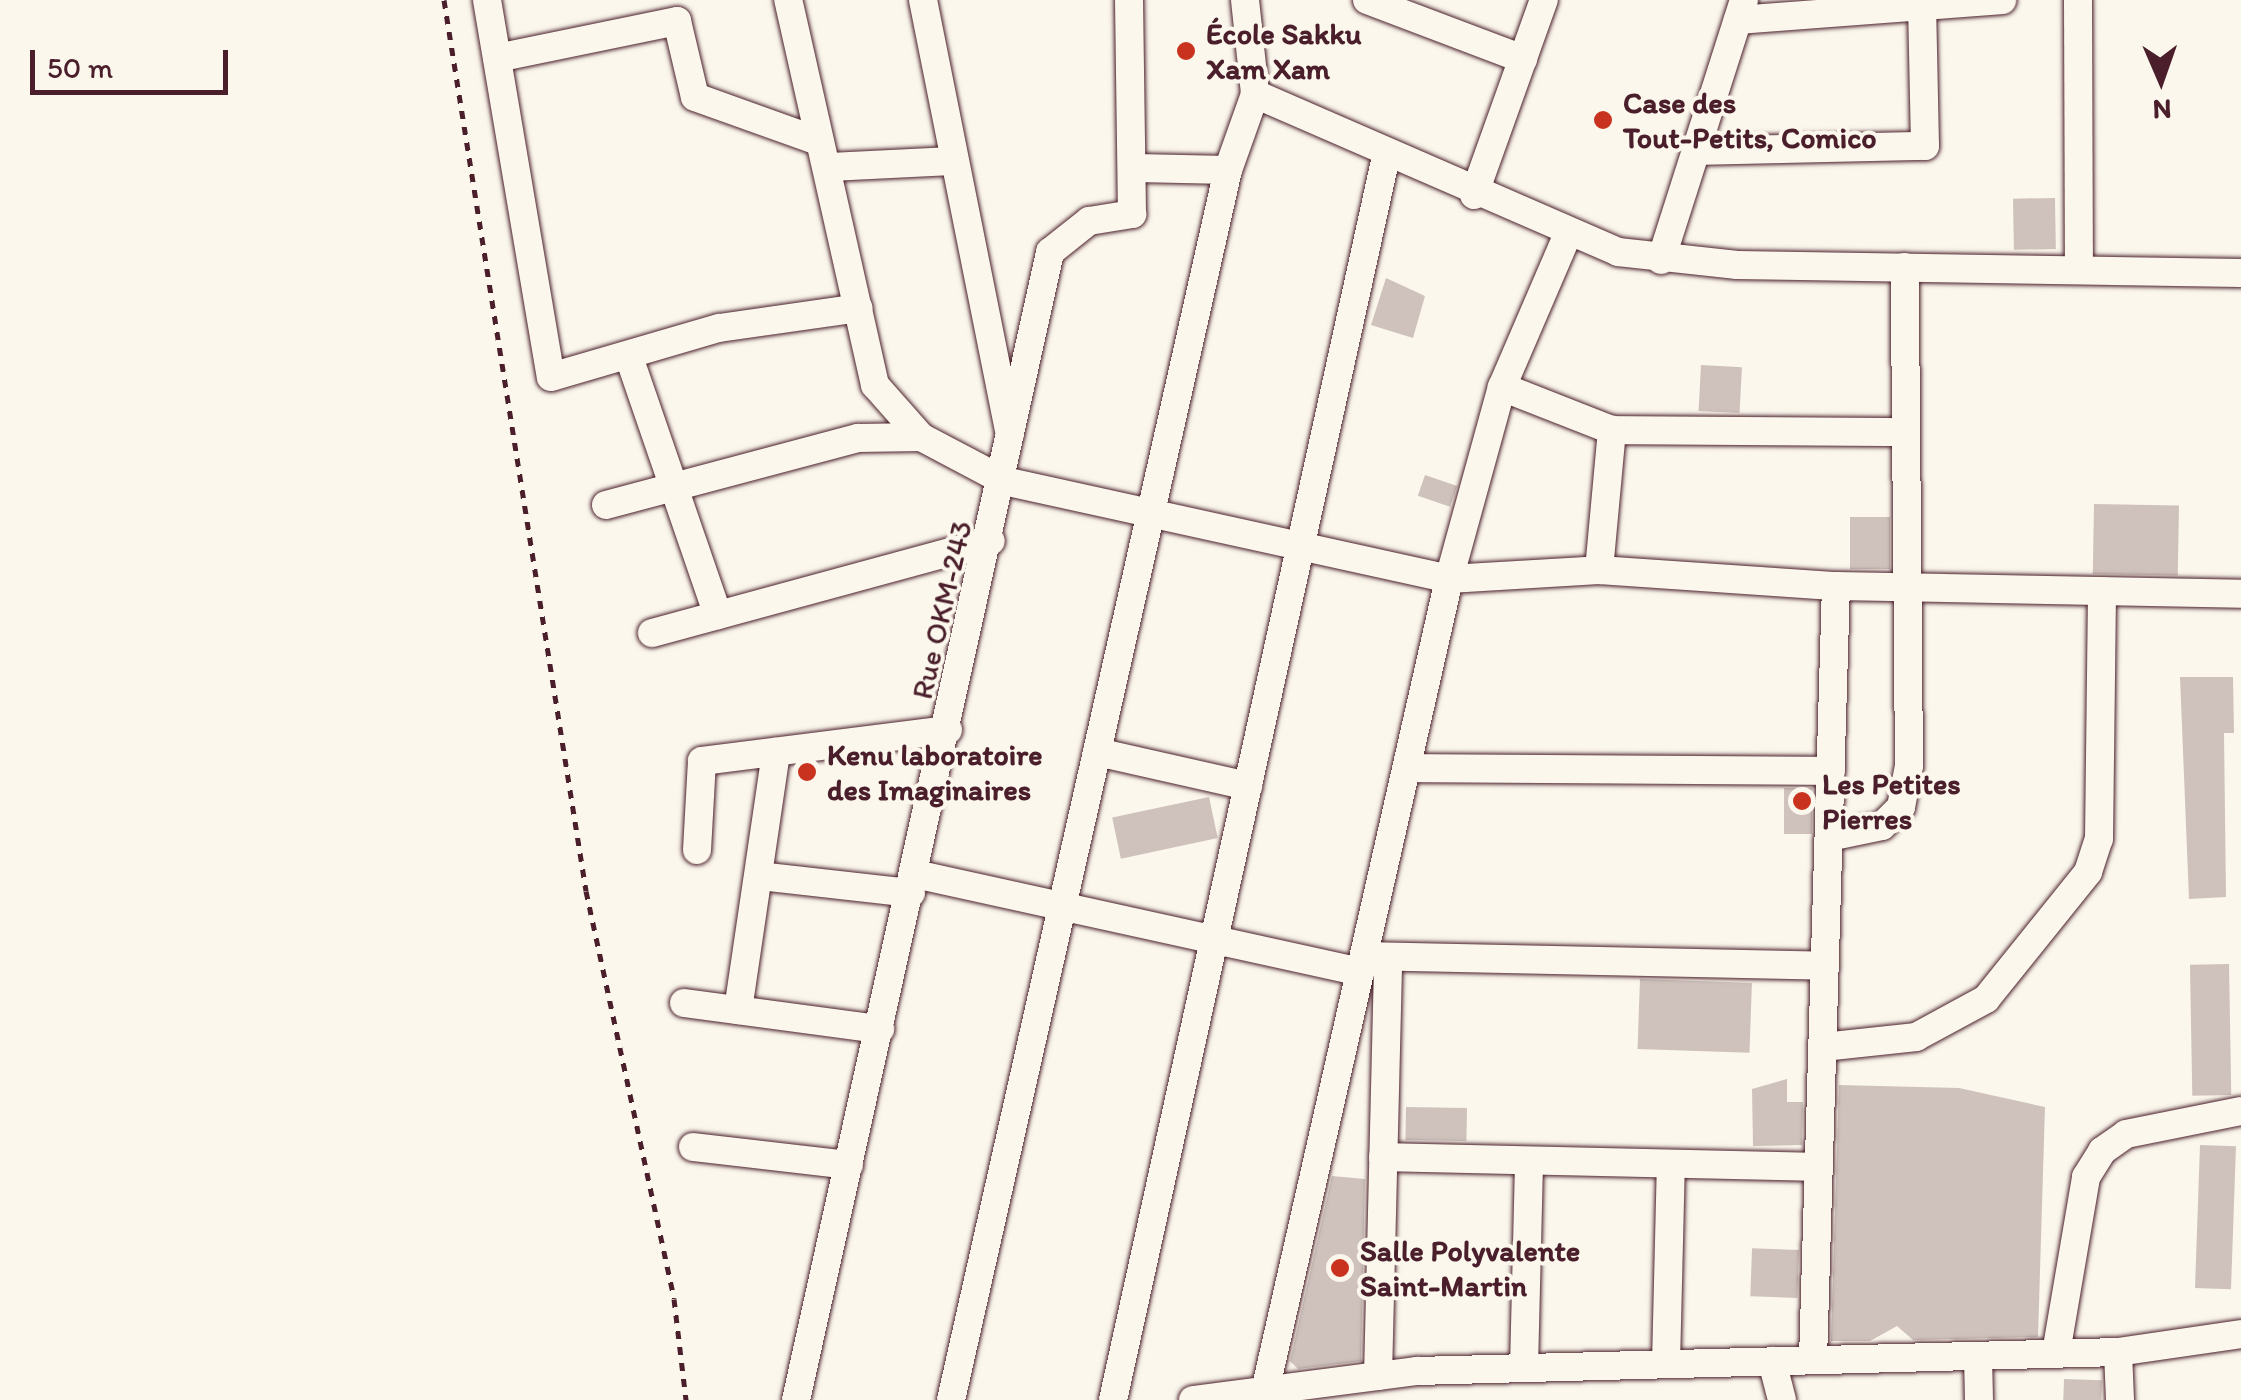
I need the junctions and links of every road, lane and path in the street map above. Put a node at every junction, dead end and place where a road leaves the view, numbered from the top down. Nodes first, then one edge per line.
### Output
1 (444, 0) edge
2 (487, 0) edge
3 (788, 0) edge
4 (924, 0) edge
5 (1129, 0) edge
6 (1245, 0) edge
7 (1367, 0) edge
8 (1544, 0) edge
9 (2002, 0) edge
10 (2078, 0) edge
11 (1922, 6) junction
12 (1741, 10) edge
13 (497, 58) junction
14 (1523, 59) junction
15 (1254, 94) junction
16 (818, 141) junction
17 (1696, 151) junction
18 (1386, 156) junction
19 (952, 162) junction
20 (830, 168) junction
21 (1136, 168) junction
22 (1228, 170) junction
23 (1474, 195) junction
24 (1567, 236) junction
25 (1661, 260) junction
26 (1906, 267) junction
27 (2078, 270) junction
28 (2241, 273) edge
29 (859, 308) junction
30 (629, 356) junction
31 (1502, 387) junction
32 (1612, 430) junction
33 (1906, 432) junction
34 (920, 437) junction
35 (1012, 445) junction
36 (1004, 480) junction
37 (671, 484) junction
38 (606, 504) dead end
39 (1151, 514) junction
40 (990, 541) junction
41 (1300, 546) junction
42 (1599, 570) junction
43 (1449, 580) junction
44 (1836, 586) junction
45 (1908, 588) junction
46 (2102, 591) junction
47 (2241, 594) edge
48 (718, 614) junction
49 (652, 633) dead end
50 (948, 730) junction
51 (776, 752) junction
52 (1097, 752) junction
53 (1408, 768) junction
54 (1831, 771) junction
55 (1248, 786) junction
56 (1829, 837) junction
57 (697, 850) dead end
58 (759, 876) junction
59 (913, 884) junction
60 (1062, 906) junction
61 (1214, 940) junction
62 (1371, 963) junction
63 (1825, 966) junction
64 (684, 1003) dead end
65 (738, 1010) junction
66 (880, 1030) junction
67 (1822, 1047) junction
68 (2241, 1110) edge
69 (693, 1147) dead end
70 (1383, 1157) junction
71 (1528, 1160) junction
72 (1671, 1164) junction
73 (849, 1166) junction
74 (1819, 1168) junction
75 (2241, 1334) edge
76 (2118, 1352) junction
77 (2056, 1354) junction
78 (1978, 1356) junction
79 (1813, 1360) junction
80 (1772, 1361) junction
81 (1666, 1364) junction
82 (1524, 1368) junction
83 (1417, 1371) junction
84 (1378, 1376) junction
85 (1263, 1396) edge
86 (686, 1400) edge
87 (796, 1400) edge
88 (950, 1400) edge
89 (1113, 1400) edge
90 (1194, 1400) edge
91 (1421, 1400) edge
92 (1782, 1400) edge
93 (1979, 1400) edge
94 (2120, 1400) edge

1 - 86 path
2 - 13 street
3 - 16 street
4 - 19 street
5 - 21 street, Rue OKM-243
6 - 15 street
7 - 14 street
8 - 14 street
9 - 11 street
10 - 27 street
11 - 12 street
11 - 17 street
12 - 17 street
13 - 16 street
13 - 30 street
14 - 23 street
15 - 18 street
15 - 22 street
16 - 20 street
17 - 25 street
18 - 23 street
18 - 41 street
19 - 20 street
19 - 35 street
20 - 29 street
21 - 22 street
21 - 35 street, Rue OKM-243
22 - 39 street
23 - 24 street
24 - 25 street
24 - 31 street
25 - 26 street
26 - 27 street
26 - 33 street
27 - 28 street
29 - 30 street
29 - 34 street
30 - 37 street
31 - 32 street
31 - 43 street
32 - 33 street
32 - 42 street
33 - 45 street
34 - 36 street
34 - 37 street
35 - 36 street, Rue OKM-243
36 - 39 street
36 - 40 street, Rue OKM-243
37 - 38 street
37 - 48 street
39 - 41 street
39 - 52 street
40 - 48 street
40 - 50 street, Rue OKM-243
41 - 43 street
41 - 55 street
42 - 43 street
42 - 44 street
43 - 53 street
44 - 45 street
44 - 54 street
45 - 46 street
45 - 56 street
46 - 47 street
46 - 67 street
48 - 49 street
50 - 51 street
50 - 59 street, Rue OKM-243
51 - 57 street
51 - 58 street
52 - 55 street
52 - 60 street
53 - 54 street
53 - 62 street
54 - 56 street
55 - 61 street
56 - 63 street
58 - 59 street
58 - 65 street
59 - 60 street
59 - 66 street, Rue OKM-243
60 - 61 street
60 - 88 street
61 - 62 street
61 - 89 street
62 - 63 street
62 - 70 street
62 - 85 street
63 - 67 street
64 - 65 street
65 - 66 street
66 - 73 street, Rue OKM-243
67 - 74 street
68 - 77 street
69 - 73 street
70 - 71 street
70 - 84 street
71 - 72 street
71 - 82 street
72 - 74 street
72 - 81 street
73 - 87 street, Rue OKM-243
74 - 79 street
75 - 76 street
76 - 77 street
76 - 94 street
77 - 78 street
78 - 79 street
78 - 93 street
79 - 80 street
80 - 81 street
80 - 92 street
81 - 82 street
82 - 83 street
83 - 84 street
83 - 91 street
84 - 85 street
85 - 90 street

